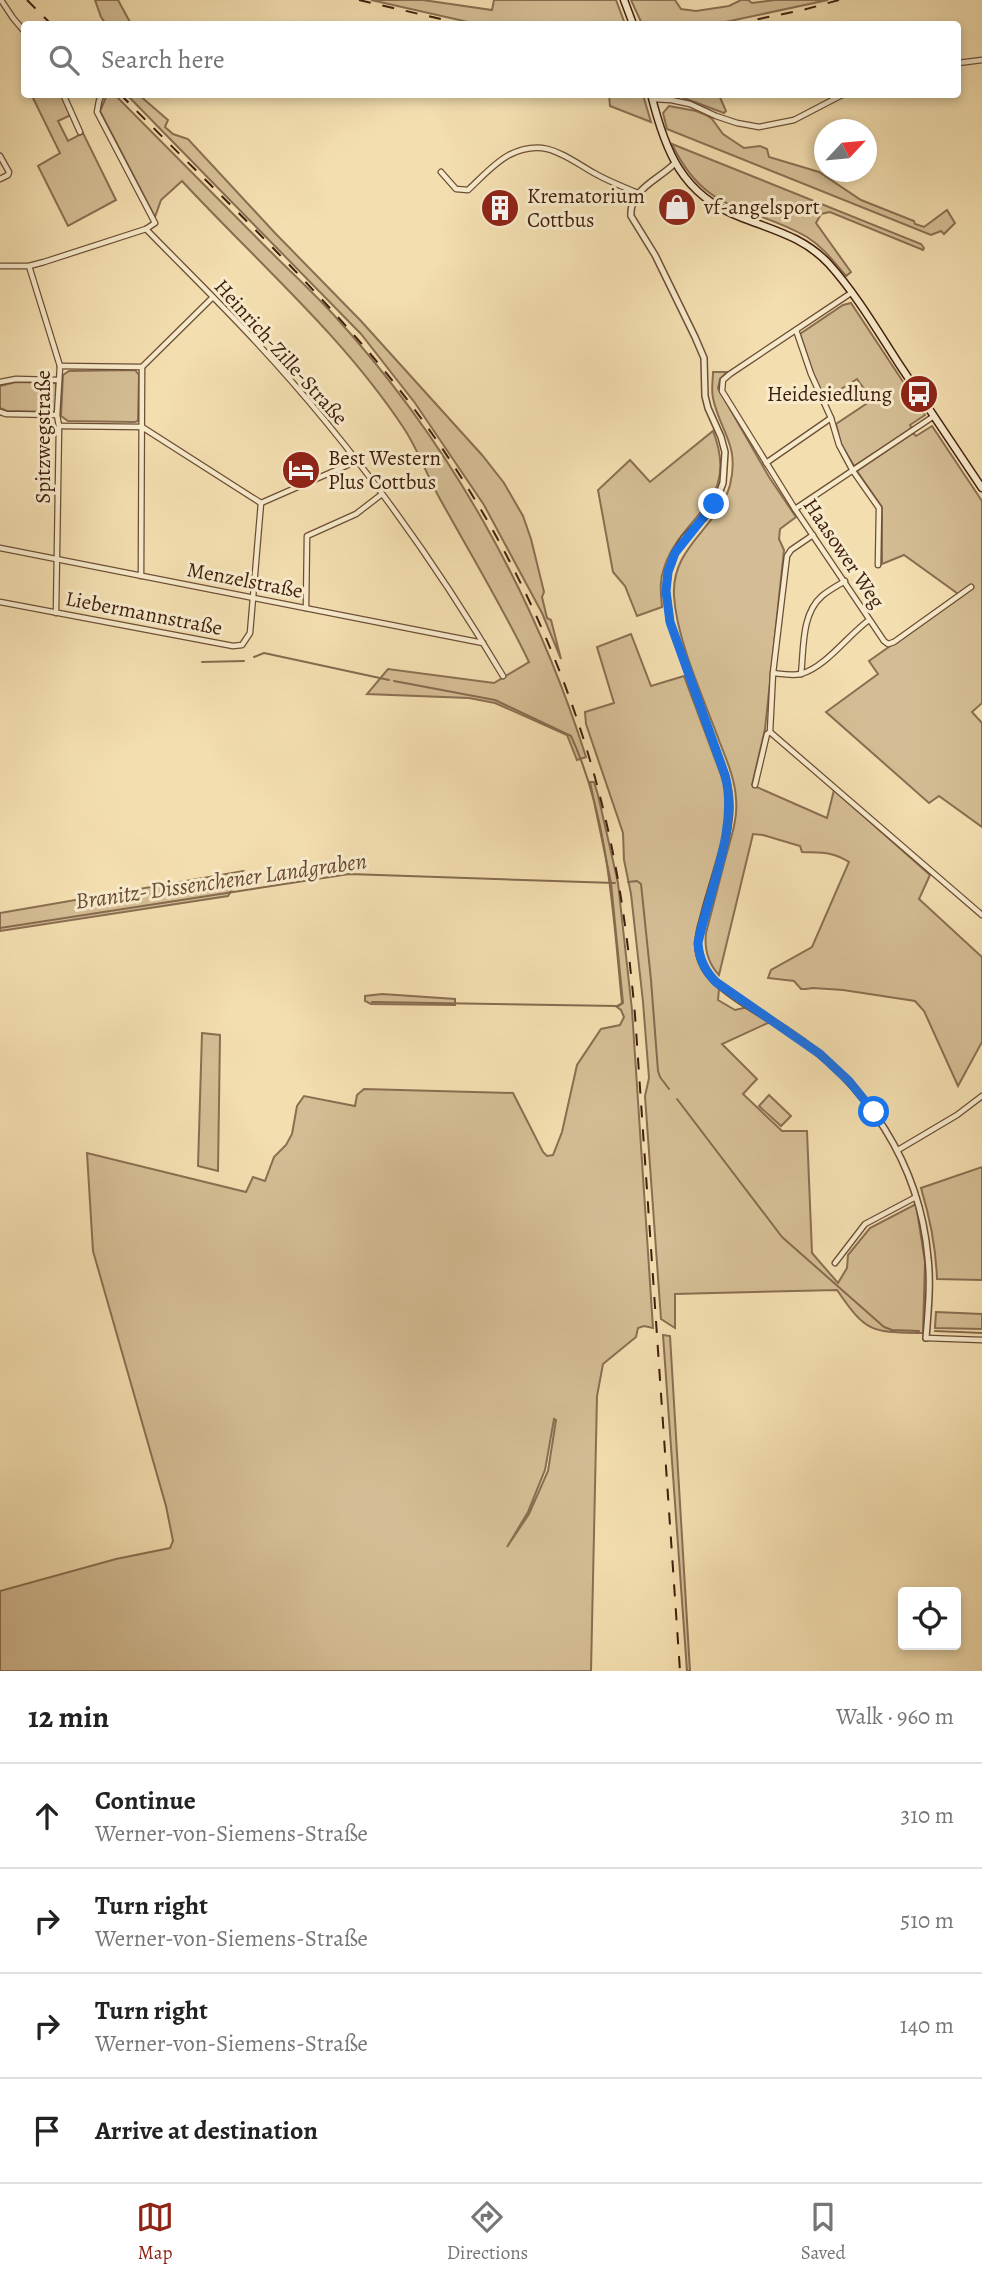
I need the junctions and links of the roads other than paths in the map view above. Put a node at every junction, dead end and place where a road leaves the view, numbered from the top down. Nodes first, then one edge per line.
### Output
1 (1, 0) edge
2 (624, 0) edge
3 (632, 21) edge
4 (21, 27) edge
5 (982, 60) edge
6 (961, 63) edge
7 (65, 98) edge
8 (100, 98) edge
9 (652, 98) edge
10 (658, 98) edge
11 (837, 98) edge
12 (80, 132) dead end
13 (0, 156) edge
14 (674, 164) junction
15 (441, 172) dead end
16 (0, 179) edge
17 (638, 193) junction
18 (146, 229) junction
19 (0, 266) edge
20 (30, 266) junction
21 (851, 293) junction
22 (212, 298) junction
23 (796, 330) junction
24 (60, 366) junction
25 (142, 367) junction
26 (58, 380) junction
27 (0, 382) edge
28 (0, 412) edge
29 (57, 415) junction
30 (934, 416) junction
31 (831, 418) junction
32 (59, 426) junction
33 (142, 427) junction
34 (357, 461) junction
35 (766, 463) junction
36 (853, 471) junction
37 (982, 488) edge
38 (382, 494) junction
39 (261, 503) junction
40 (795, 509) junction
41 (813, 535) junction
42 (0, 548) edge
43 (59, 560) junction
44 (878, 565) dead end
45 (141, 576) junction
46 (845, 580) junction
47 (971, 587) dead end
48 (254, 598) junction
49 (0, 603) edge
50 (306, 608) junction
51 (57, 612) junction
52 (869, 620) junction
53 (483, 643) junction
54 (773, 673) junction
55 (801, 674) junction
56 (503, 676) dead end
57 (770, 732) junction
58 (755, 785) dead end
59 (982, 903) edge
60 (976, 910) junction
61 (982, 915) edge
62 (982, 1096) edge
63 (898, 1150) junction
64 (916, 1197) junction
65 (835, 1263) dead end
66 (926, 1338) joint
67 (982, 1340) edge

1 - 4 street
2 - 3 main road
5 - 6 street
7 - 12 street
8 - 18 street
9 - 14 main road
10 - 11 street
13 - 16 street
14 - 17 street
14 - 21 main road
15 - 17 street
17 - 63 street
18 - 20 street
18 - 22 street, Heinrich-Zille-Straße
19 - 20 street
20 - 24 street, Spitzwegstraße
21 - 23 street
21 - 30 main road
22 - 25 street
22 - 34 street, Heinrich-Zille-Straße
23 - 31 street
23 - 35 street, Haasower Weg
24 - 25 street
24 - 26 street, Spitzwegstraße
25 - 33 street
26 - 27 street
26 - 29 street, Spitzwegstraße
28 - 29 street
29 - 32 street, Spitzwegstraße
30 - 36 street
30 - 37 main road
31 - 35 street
31 - 36 street
32 - 33 street
32 - 43 street, Spitzwegstraße
33 - 39 street
33 - 45 street
34 - 38 street, Heinrich-Zille-Straße
34 - 39 street
35 - 40 street, Haasower Weg
36 - 40 street
36 - 44 street
38 - 50 street
38 - 53 street, Heinrich-Zille-Straße
39 - 48 street, Liebermannstraße
40 - 41 street, Haasower Weg
41 - 46 street, Haasower Weg
41 - 54 street
42 - 43 street, Menzelstraße
43 - 45 street, Menzelstraße
43 - 51 street, Spitzwegstraße
45 - 48 street, Menzelstraße
46 - 52 street, Haasower Weg
46 - 55 street
47 - 52 street, Haasower Weg
48 - 50 street, Menzelstraße
48 - 51 street, Liebermannstraße
49 - 51 street, Liebermannstraße
50 - 53 street, Menzelstraße
52 - 55 street
53 - 56 street, Heinrich-Zille-Straße
54 - 55 street
54 - 57 street
57 - 58 street
57 - 60 street
59 - 60 street
60 - 61 street
62 - 63 street
63 - 64 street
64 - 65 street
64 - 66 street
66 - 67 street

